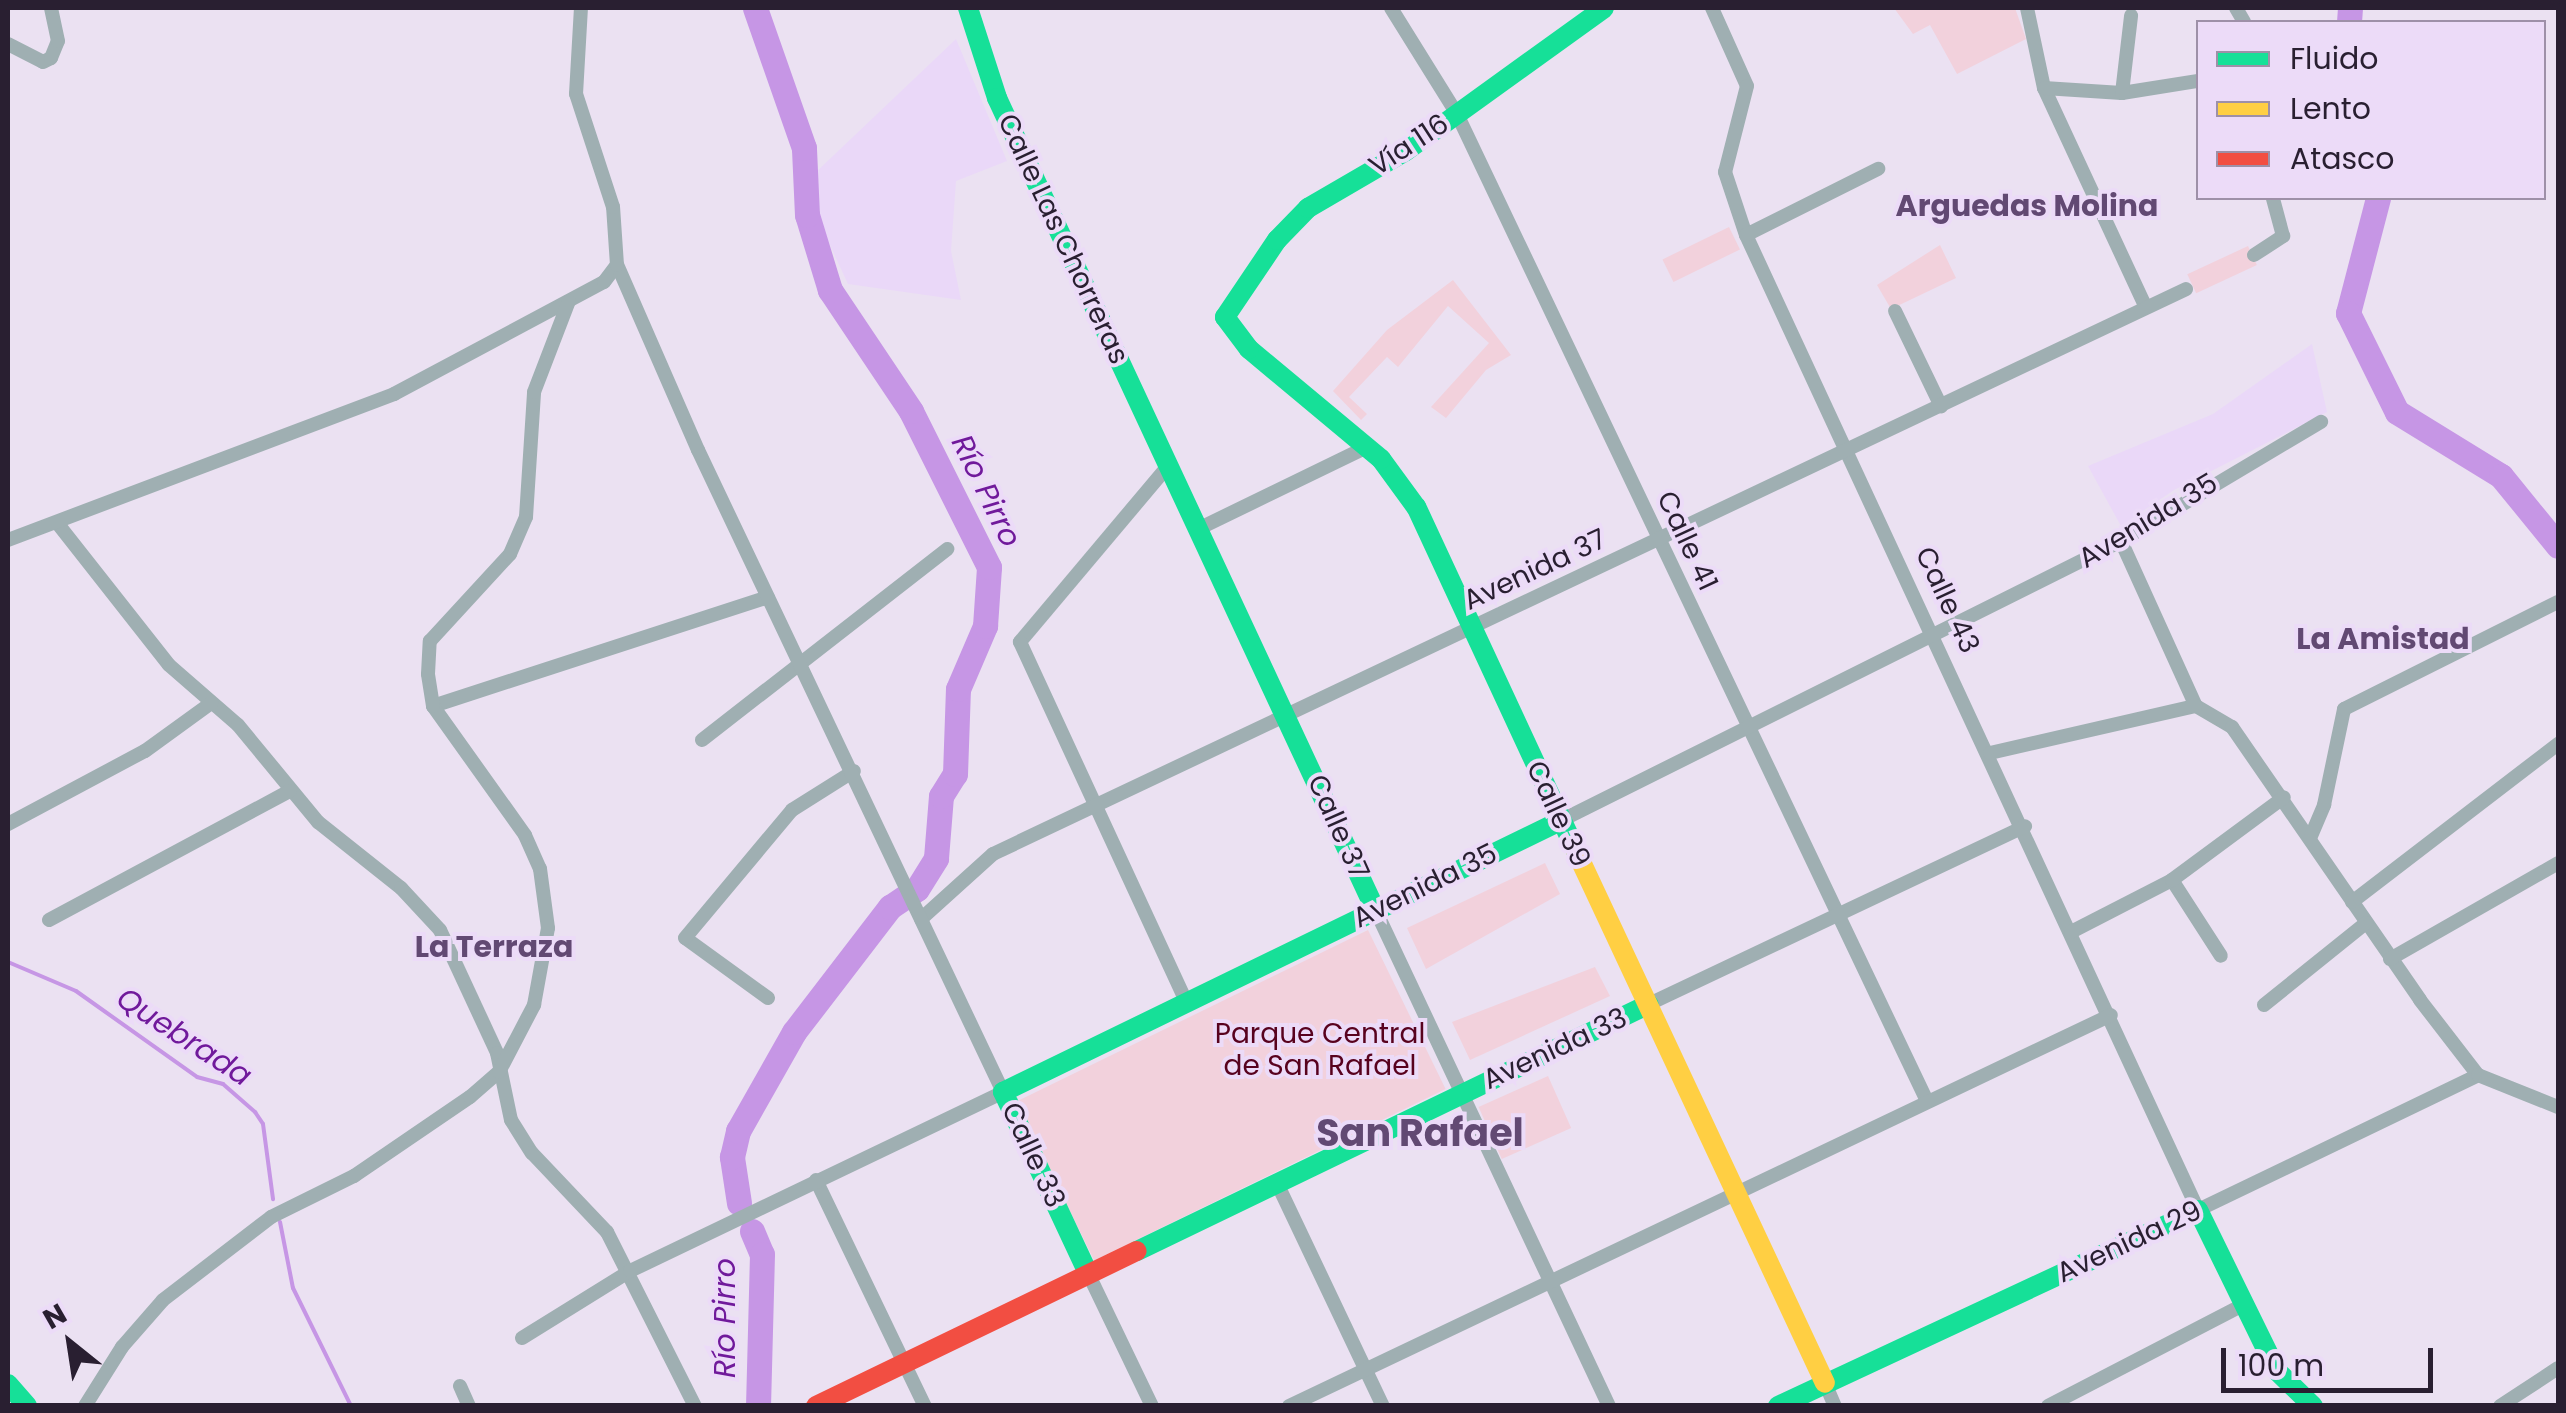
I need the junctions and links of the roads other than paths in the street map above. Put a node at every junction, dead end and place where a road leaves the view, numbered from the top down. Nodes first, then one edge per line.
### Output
1 (51, 8) edge
2 (581, 8) edge
3 (968, 8) edge
4 (1392, 8) edge
5 (1604, 8) edge
6 (1712, 8) edge
7 (2027, 8) edge
8 (2131, 16) dead end
9 (8, 44) edge
10 (2196, 81) edge
11 (2044, 88) junction
12 (2122, 93) junction
13 (1456, 114) junction
14 (1878, 169) dead end
15 (2274, 200) edge
16 (1746, 235) junction
17 (2254, 256) dead end
18 (617, 265) junction
19 (2186, 289) dead end
20 (569, 301) junction
21 (1232, 301) joint
22 (2146, 308) junction
23 (1895, 311) dead end
24 (1941, 406) junction
25 (2322, 422) dead end
26 (1367, 447) junction
27 (1848, 451) junction
28 (1168, 466) junction
29 (58, 524) junction
30 (1198, 529) junction
31 (8, 540) edge
32 (1659, 540) junction
33 (2122, 541) junction
34 (946, 549) dead end
35 (768, 598) junction
36 (2558, 602) edge
37 (1474, 627) junction
38 (1936, 636) junction
39 (802, 664) junction
40 (211, 703) junction
41 (433, 706) junction
42 (2196, 706) junction
43 (1288, 716) junction
44 (1747, 728) junction
45 (702, 740) dead end
46 (2558, 744) edge
47 (1990, 753) junction
48 (854, 771) junction
49 (290, 792) junction
50 (2284, 797) junction
51 (1098, 804) junction
52 (1560, 821) junction
53 (8, 824) edge
54 (2025, 826) junction
55 (2311, 836) junction
56 (2558, 863) edge
57 (2172, 880) junction
58 (2352, 902) junction
59 (1374, 909) junction
60 (917, 912) junction
61 (1837, 914) junction
62 (49, 920) dead end
63 (2366, 924) junction
64 (2072, 932) junction
65 (2221, 956) dead end
66 (2390, 959) junction
67 (768, 998) dead end
68 (1186, 1001) junction
69 (1649, 1004) junction
70 (2264, 1004) dead end
71 (2111, 1016) junction
72 (499, 1072) junction
73 (2478, 1075) junction
74 (1003, 1092) junction
75 (1459, 1095) junction
76 (1928, 1101) junction
77 (2558, 1106) edge
78 (816, 1180) junction
79 (1276, 1182) junction
80 (1736, 1190) junction
81 (2198, 1210) junction
82 (630, 1271) junction
83 (1087, 1271) junction
84 (1550, 1280) junction
85 (2243, 1305) junction
86 (522, 1338) dead end
87 (905, 1363) junction
88 (2558, 1368) edge
89 (1366, 1370) junction
90 (1825, 1383) junction
91 (8, 1384) edge
92 (460, 1386) dead end
93 (27, 1406) edge
94 (85, 1406) edge
95 (469, 1406) edge
96 (695, 1406) edge
97 (816, 1406) edge
98 (925, 1406) edge
99 (1152, 1406) edge
100 (1289, 1406) edge
101 (1383, 1406) edge
102 (1609, 1406) edge
103 (1778, 1406) edge
104 (1835, 1406) edge
105 (2048, 1406) edge
106 (2312, 1406) edge
107 (2500, 1406) edge

1 - 9 street
2 - 18 street
3 - 28 main road, Calle Las Chorreras
4 - 13 street, Calle 41
5 - 13 main road, Vía 116
6 - 16 street, Calle 43
7 - 11 street
8 - 12 street
10 - 12 street
11 - 12 street
11 - 22 street
13 - 21 main road, Vía 116
13 - 32 street, Calle 41
14 - 16 street
15 - 17 street
16 - 27 street, Calle 43
18 - 20 street
18 - 35 street, Calle 33
19 - 22 street, Avenida 37
20 - 29 street
20 - 41 street
21 - 26 main road, Calle 39
22 - 24 street, Avenida 37
23 - 24 street
24 - 27 street, Avenida 37
25 - 33 street, Avenida 35
26 - 30 street
26 - 37 main road, Calle 39
27 - 32 street, Avenida 37
27 - 38 street, Calle 43
28 - 30 main road, Calle 37
28 - 51 street
29 - 31 street
29 - 40 street
30 - 43 main road, Calle 37
32 - 37 street, Avenida 37
32 - 44 street, Calle 41
33 - 38 street, Avenida 35
33 - 42 street
34 - 39 street
35 - 39 street, Calle 33
35 - 41 street
36 - 55 street
37 - 43 street, Avenida 37
37 - 52 main road, Calle 39
38 - 44 street, Avenida 35
38 - 47 street, Calle 43
39 - 45 street
39 - 48 street, Calle 33
40 - 49 street
40 - 53 street
41 - 72 street
42 - 47 street
42 - 50 street
43 - 51 street, Avenida 37
43 - 59 main road, Calle 37
44 - 52 street, Avenida 35
44 - 61 street, Calle 41
46 - 58 street
47 - 54 street, Calle 43
48 - 60 street, Calle 33
48 - 67 street
49 - 62 street
49 - 72 street
50 - 55 street
50 - 57 street
51 - 60 street, Avenida 37
51 - 68 street
52 - 59 main road, Avenida 35
52 - 69 main road, Calle 39
54 - 61 street, Avenida 33
54 - 64 street, Calle 43
55 - 58 street
56 - 66 street
57 - 64 street
57 - 65 street
58 - 63 street
59 - 68 main road, Avenida 35
59 - 75 street, Calle 37
60 - 74 street, Calle 33
61 - 69 street, Avenida 33
61 - 76 street, Calle 41
63 - 66 street
63 - 70 street
64 - 71 street, Calle 43
66 - 73 street
68 - 74 main road, Avenida 35
69 - 75 main road, Avenida 33
69 - 80 main road, Calle 39
71 - 76 street
71 - 81 street, Calle 43
72 - 82 street
72 - 94 street
73 - 77 street
73 - 81 street, Avenida 29
74 - 78 street, Avenida 35
74 - 83 main road, Calle 33
75 - 79 main road, Avenida 33
75 - 84 street, Calle 37
76 - 80 street
78 - 82 street, Avenida 35
78 - 87 street
79 - 83 main road, Avenida 33
79 - 89 street
80 - 84 street
80 - 90 main road, Calle 39
81 - 85 main road
81 - 90 main road, Avenida 29
82 - 86 street, Avenida 35
82 - 96 street
83 - 87 main road, Avenida 33
83 - 99 street, Calle 33
84 - 89 street
84 - 102 street, Calle 37
85 - 105 street
85 - 106 main road
87 - 97 main road, Avenida 33
87 - 98 street
88 - 107 street
89 - 100 street
89 - 101 street
90 - 103 main road, Avenida 29
90 - 104 street
91 - 93 main road
92 - 95 street

